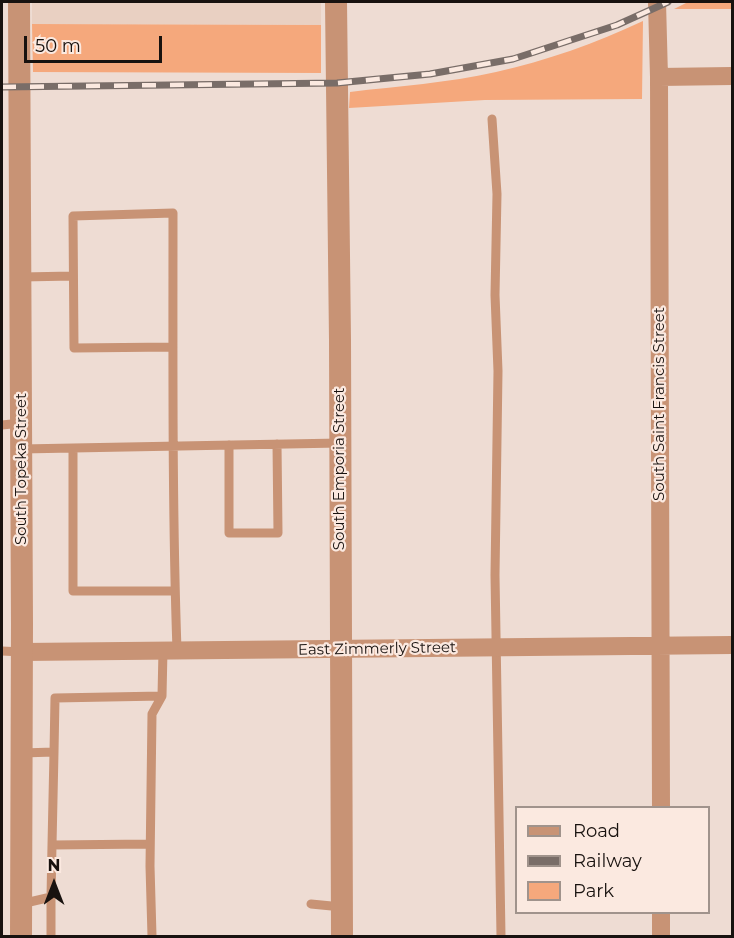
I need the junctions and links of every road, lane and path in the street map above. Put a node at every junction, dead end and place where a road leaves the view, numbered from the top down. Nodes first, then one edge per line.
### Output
1 (19, 2) edge
2 (336, 2) edge
3 (657, 2) edge
4 (732, 76) edge
5 (659, 77) junction
6 (492, 119) dead end
7 (73, 276) junction
8 (21, 277) junction
9 (173, 347) junction
10 (11, 424) edge
11 (340, 442) junction
12 (277, 444) junction
13 (229, 445) junction
14 (173, 446) junction
15 (73, 448) junction
16 (22, 449) junction
17 (175, 591) junction
18 (732, 645) edge
19 (661, 646) junction
20 (496, 648) junction
21 (340, 649) junction
22 (170, 650) junction
23 (12, 651) edge
24 (162, 696) junction
25 (54, 752) junction
26 (22, 753) junction
27 (661, 806) edge
28 (150, 844) junction
29 (52, 845) junction
30 (51, 897) junction
31 (21, 904) junction
32 (311, 904) dead end
33 (342, 907) junction
34 (661, 914) edge
35 (21, 936) edge
36 (51, 936) edge
37 (152, 936) edge
38 (342, 936) edge
39 (501, 936) edge
40 (661, 936) edge

1 - 8 street, South Topeka Street
2 - 11 street, South Emporia Street
3 - 5 street, South Saint Francis Street
4 - 5 street
5 - 19 street, South Saint Francis Street
6 - 20 lane
7 - 8 lane
7 - 9 lane
7 - 9 lane
8 - 10 street, South Topeka Street
9 - 14 lane
10 - 16 street, South Topeka Street
11 - 12 lane
11 - 21 street, South Emporia Street
12 - 13 lane
12 - 13 lane
13 - 14 lane
14 - 15 lane
14 - 17 lane
15 - 16 lane
15 - 17 lane
16 - 23 street, South Topeka Street
17 - 22 lane
18 - 19 street, East Zimmerly Street
19 - 20 street, East Zimmerly Street
19 - 27 street, South Saint Francis Street
20 - 21 street, East Zimmerly Street
20 - 39 lane
21 - 22 street, East Zimmerly Street
21 - 33 street, South Emporia Street
22 - 23 street, East Zimmerly Street
22 - 24 lane
23 - 26 street, South Topeka Street
24 - 25 lane
24 - 28 lane
25 - 26 lane
25 - 29 lane
26 - 31 street, South Topeka Street
28 - 29 lane
28 - 37 lane
29 - 30 lane
30 - 31 lane
30 - 36 lane
31 - 35 street, South Topeka Street
32 - 33 lane
33 - 38 street, South Emporia Street
34 - 40 street

